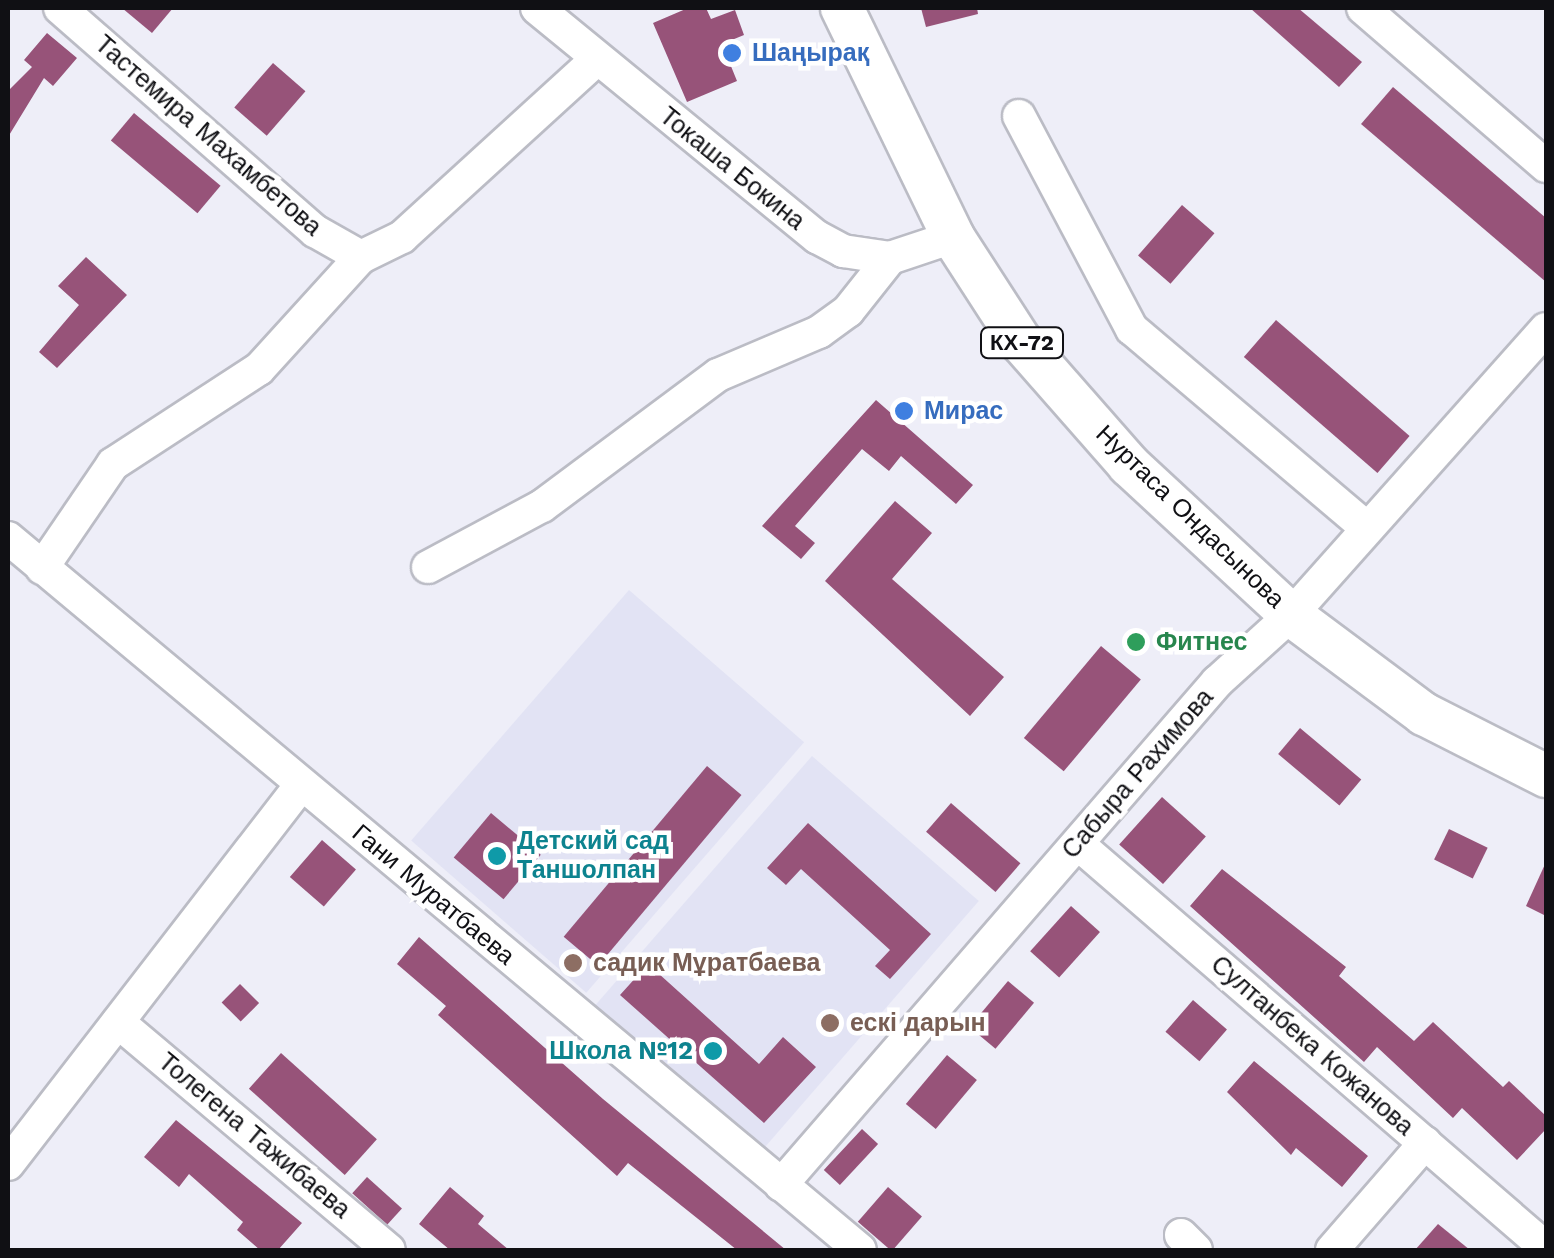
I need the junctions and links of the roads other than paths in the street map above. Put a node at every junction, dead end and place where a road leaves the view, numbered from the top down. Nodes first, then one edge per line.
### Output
1 (60, 8) edge
2 (536, 8) edge
3 (842, 8) edge
4 (1363, 8) edge
5 (597, 59) junction
6 (1019, 116) dead end
7 (1546, 166) edge
8 (953, 236) junction
9 (361, 256) junction
10 (890, 258) junction
11 (1546, 330) edge
12 (1367, 528) junction
13 (8, 538) edge
14 (428, 567) dead end
15 (42, 568) junction
16 (1291, 615) junction
17 (1546, 776) edge
18 (301, 785) junction
19 (1078, 844) junction
20 (118, 1022) junction
21 (1424, 1143) junction
22 (8, 1164) edge
23 (782, 1184) junction
24 (1546, 1248) edge
25 (389, 1250) edge
26 (860, 1250) edge
27 (1332, 1250) edge

1 - 9 street, Тастемира Махамбетова
2 - 5 street, Токаша Бокина
3 - 8 main road, Нуртаса Ондасынова / КХ-72
4 - 7 street
5 - 9 street
5 - 10 street, Токаша Бокина
6 - 12 street
8 - 10 street, Токаша Бокина
8 - 16 main road, Нуртаса Ондасынова / КХ-72
9 - 15 street
10 - 14 street
11 - 12 street, Сабыра Рахимова
12 - 16 street, Сабыра Рахимова
13 - 15 street, Гани Муратбаева
15 - 18 street, Гани Муратбаева
16 - 17 main road, Нуртаса Ондасынова / КХ-72
16 - 19 street, Сабыра Рахимова
18 - 20 street
18 - 23 street, Гани Муратбаева
19 - 21 street, Султанбека Кожанова
19 - 23 street, Сабыра Рахимова
20 - 22 street
20 - 25 street, Толегена Тажибаева
21 - 24 street, Султанбека Кожанова
21 - 27 street
23 - 26 street, Гани Муратбаева

